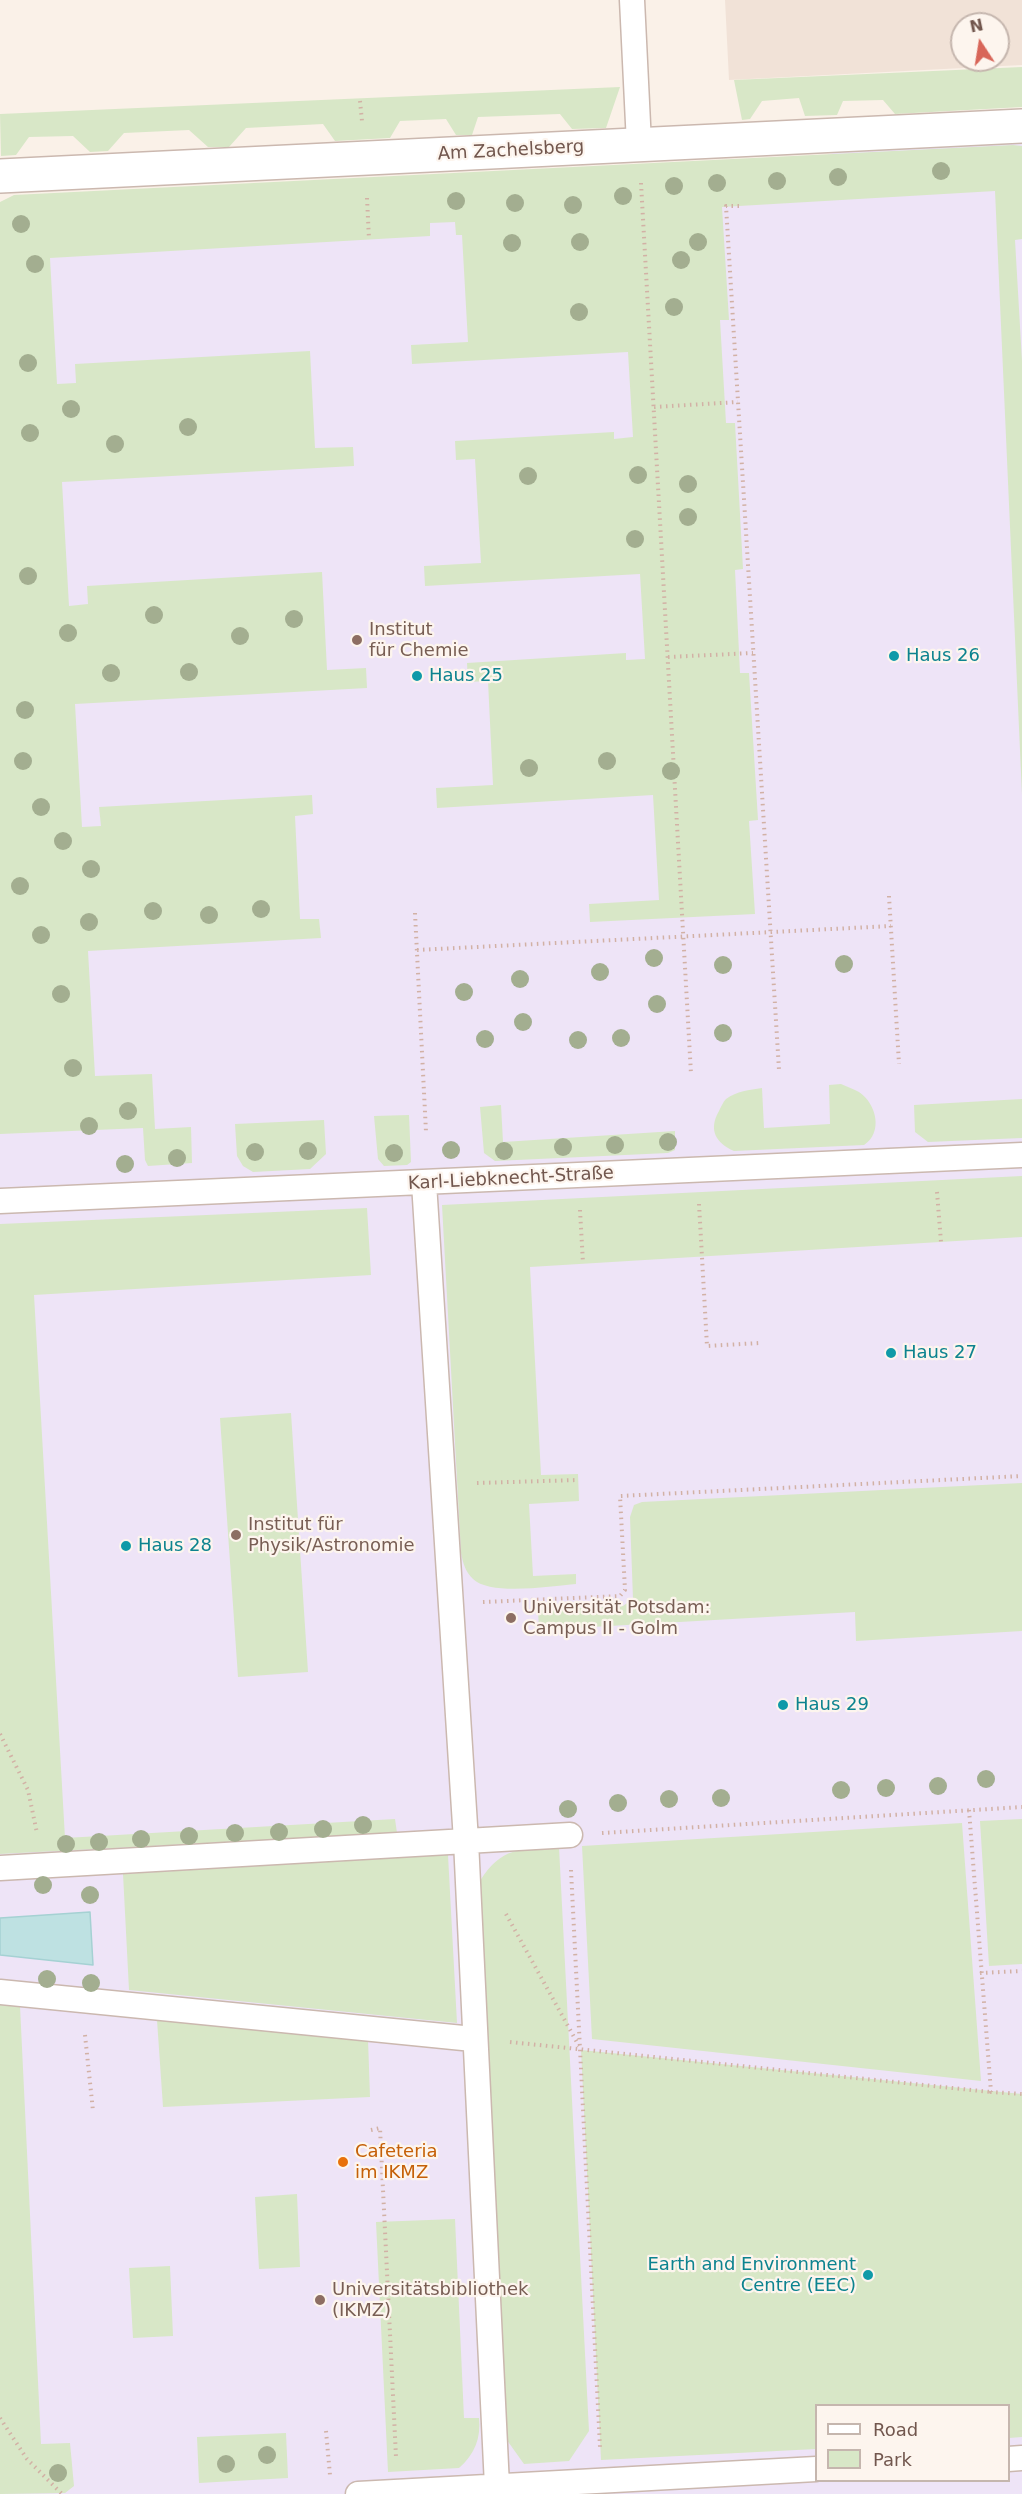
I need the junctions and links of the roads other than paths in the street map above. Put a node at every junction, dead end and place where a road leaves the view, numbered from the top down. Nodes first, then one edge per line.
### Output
1 (632, 0) edge
2 (1022, 126) edge
3 (639, 144) junction
4 (0, 176) edge
5 (1022, 1155) edge
6 (424, 1184) junction
7 (0, 1201) edge
8 (570, 1835) road end
9 (466, 1841) junction
10 (0, 1868) edge
11 (0, 1992) edge
12 (473, 2039) junction
13 (815, 2469) edge
14 (497, 2486) junction
15 (603, 2487) edge
16 (358, 2494) edge

1 - 3 lane
2 - 3 street, Am Zachelsberg
3 - 4 street, Am Zachelsberg
5 - 6 lane, Karl-Liebknecht-Straße
6 - 7 lane, Karl-Liebknecht-Straße
6 - 9 lane
8 - 9 lane
9 - 10 lane
9 - 12 lane
11 - 12 lane
12 - 14 lane
13 - 15 lane
14 - 15 lane
14 - 16 lane

